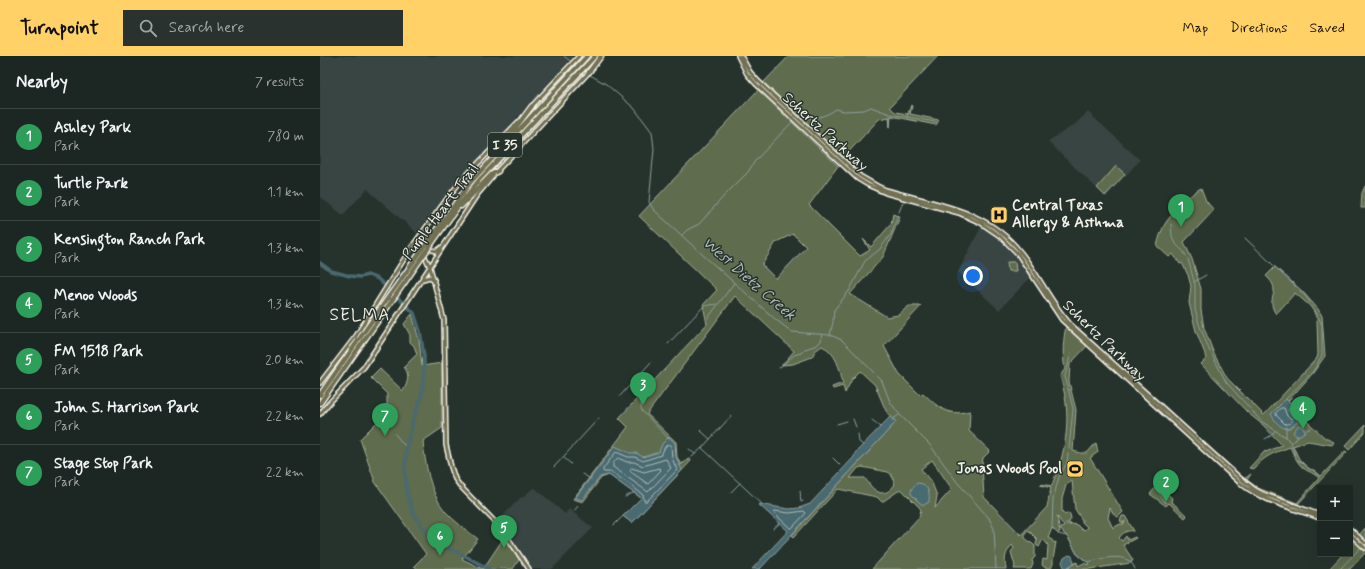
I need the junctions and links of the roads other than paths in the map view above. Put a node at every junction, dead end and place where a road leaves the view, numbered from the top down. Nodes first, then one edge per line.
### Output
1 (579, 56) edge
2 (587, 56) edge
3 (595, 56) edge
4 (603, 56) edge
5 (738, 56) edge
6 (741, 56) edge
7 (589, 72) joint
8 (532, 106) junction
9 (492, 159) junction
10 (498, 171) junction
11 (450, 218) junction
12 (428, 224) junction
13 (417, 240) junction
14 (430, 241) junction
15 (445, 245) junction
16 (430, 267) junction
17 (422, 280) junction
18 (434, 282) junction
19 (359, 344) junction
20 (320, 383) edge
21 (320, 395) edge
22 (320, 403) edge
23 (320, 414) edge
24 (1317, 514) edge
25 (1317, 517) edge
26 (1353, 532) edge
27 (1353, 535) edge
28 (1356, 536) junction
29 (1365, 543) edge
30 (1365, 548) edge
31 (529, 569) edge

1 - 8 main road
2 - 9 highway, Purple Heart Trail / I 35
3 - 11 highway, Purple Heart Trail / I 35
4 - 7 highway
5 - 25 main road, Schertz Parkway
6 - 24 main road, Schertz Parkway
7 - 10 main road
8 - 9 highway
8 - 12 main road
9 - 14 highway, Purple Heart Trail / I 35
10 - 11 highway
10 - 15 main road
11 - 14 highway, Purple Heart Trail / I 35
12 - 13 main road
12 - 15 main road
13 - 16 main road
13 - 20 main road
14 - 19 highway, Purple Heart Trail / I 35, bridge
15 - 16 main road
16 - 17 main road
16 - 18 main road
17 - 18 main road
17 - 23 main road
18 - 31 main road
19 - 21 highway, I 35
19 - 22 highway, I 35
26 - 28 main road
27 - 28 main road
28 - 29 main road
28 - 30 main road

